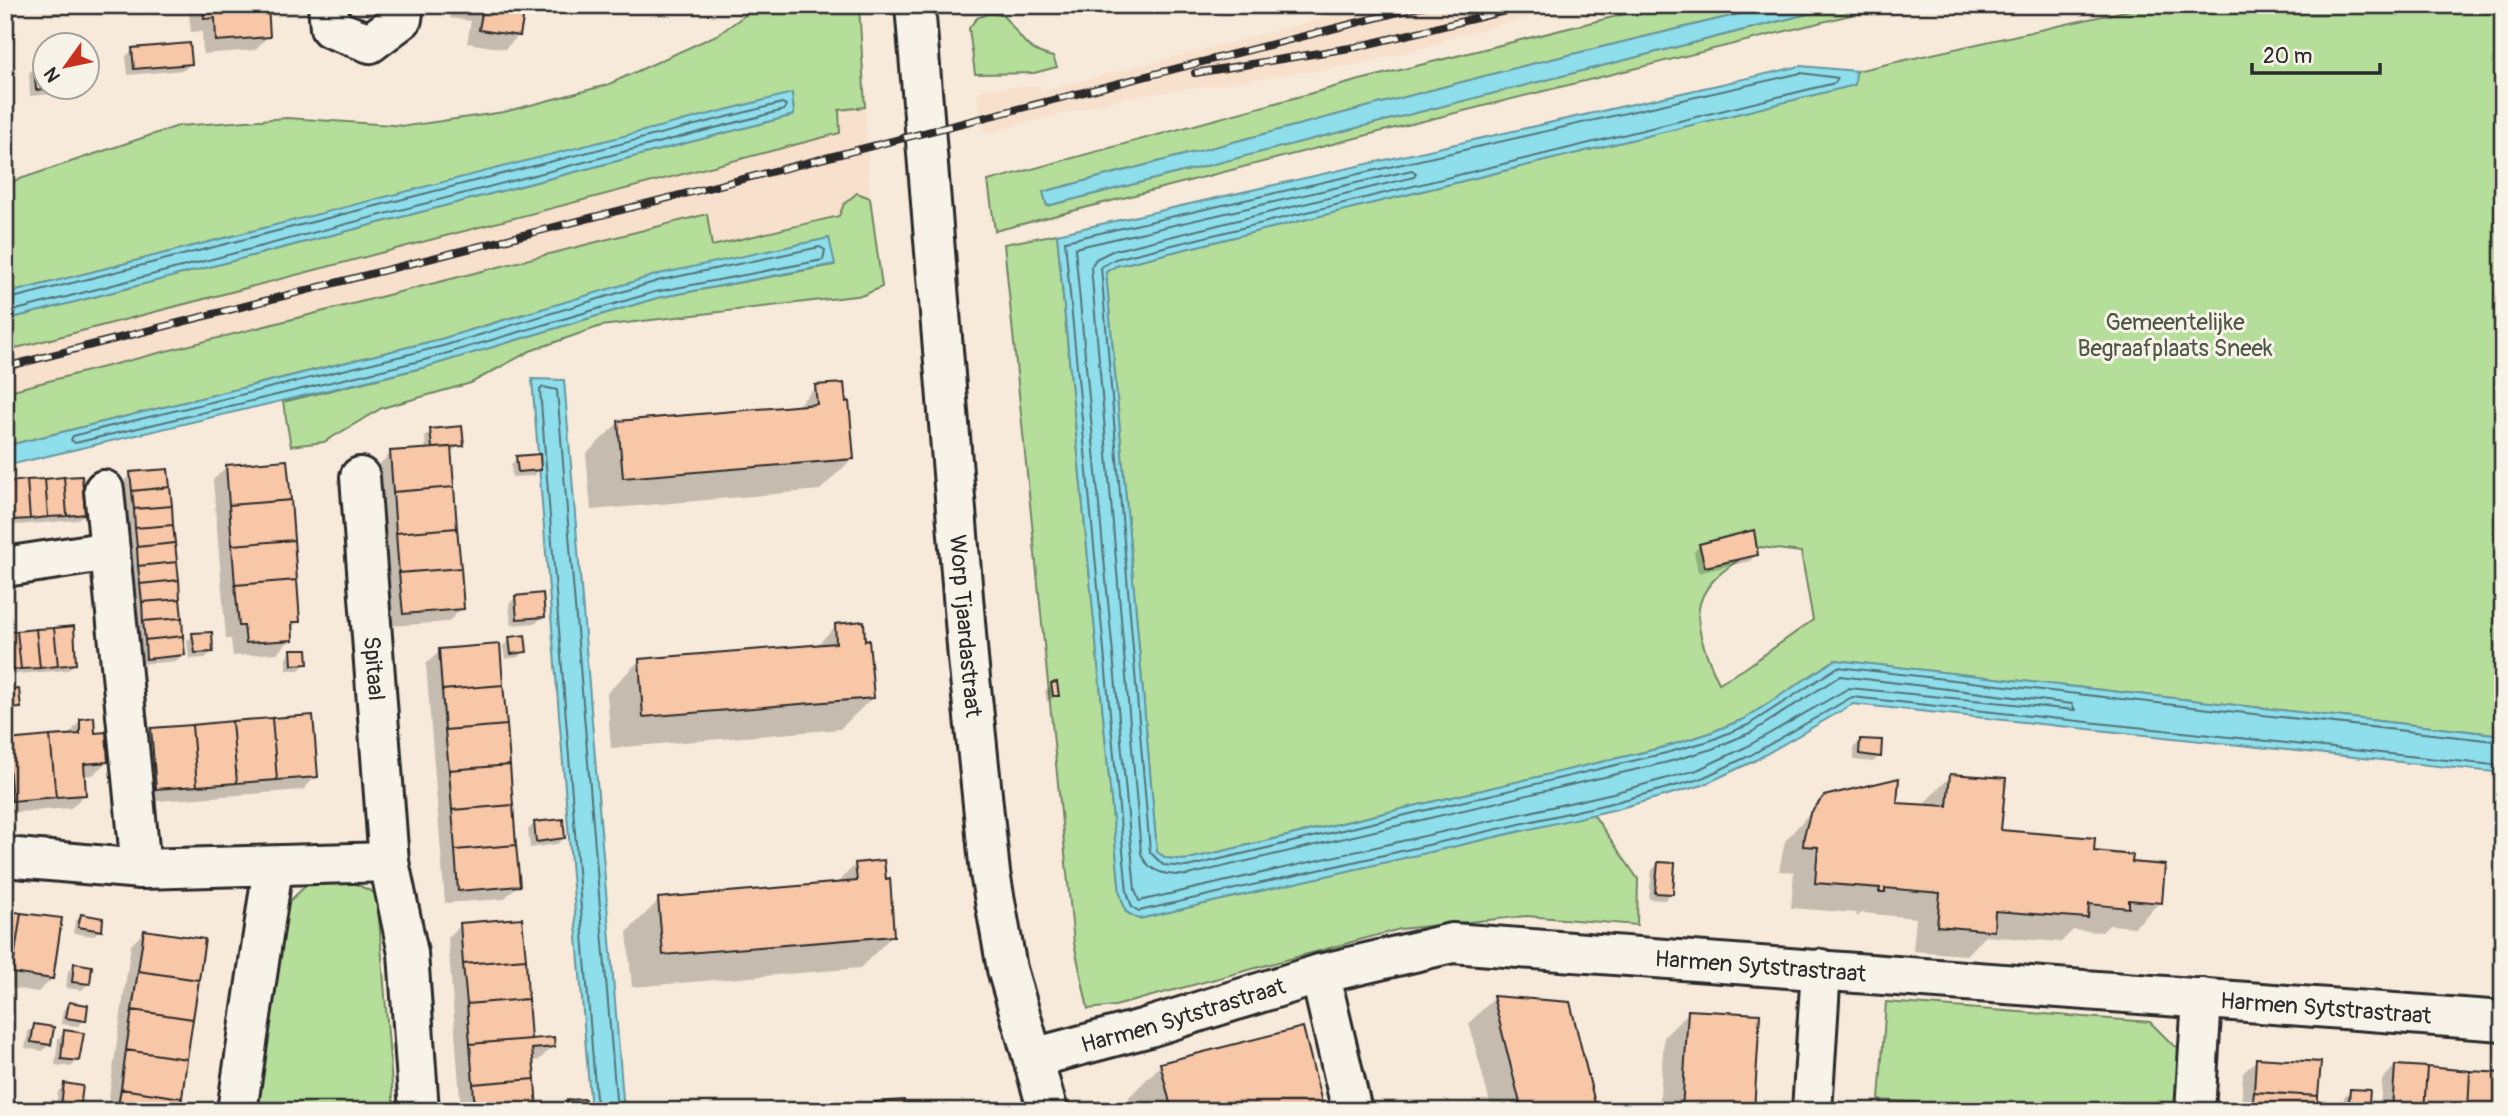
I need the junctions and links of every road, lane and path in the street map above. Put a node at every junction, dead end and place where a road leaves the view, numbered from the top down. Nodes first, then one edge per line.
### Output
1 (328, 5) edge
2 (404, 5) edge
3 (915, 5) edge
4 (360, 477) dead end
5 (104, 490) dead end
6 (110, 551) junction
7 (5, 567) edge
8 (5, 857) edge
9 (389, 862) junction
10 (273, 867) junction
11 (141, 869) junction
12 (1821, 969) junction
13 (1320, 974) junction
14 (2202, 998) junction
15 (2503, 1021) edge
16 (1033, 1058) junction
17 (237, 1111) edge
18 (419, 1111) edge
19 (1048, 1111) edge
20 (1352, 1111) edge
21 (1812, 1111) edge
22 (2195, 1111) edge

1 - 2 street
3 - 16 street, Worp Tjaardastraat
4 - 9 street, Spitaal
5 - 6 street
6 - 7 street
6 - 11 street
8 - 11 street
9 - 10 street
9 - 18 street, Spitaal
10 - 11 street
10 - 17 street
12 - 13 street, Harmen Sytstrastraat
12 - 14 street, Harmen Sytstrastraat
12 - 21 street
13 - 16 street, Harmen Sytstrastraat
13 - 20 street
14 - 15 street, Harmen Sytstrastraat
14 - 22 street
16 - 19 street, Worp Tjaardastraat

